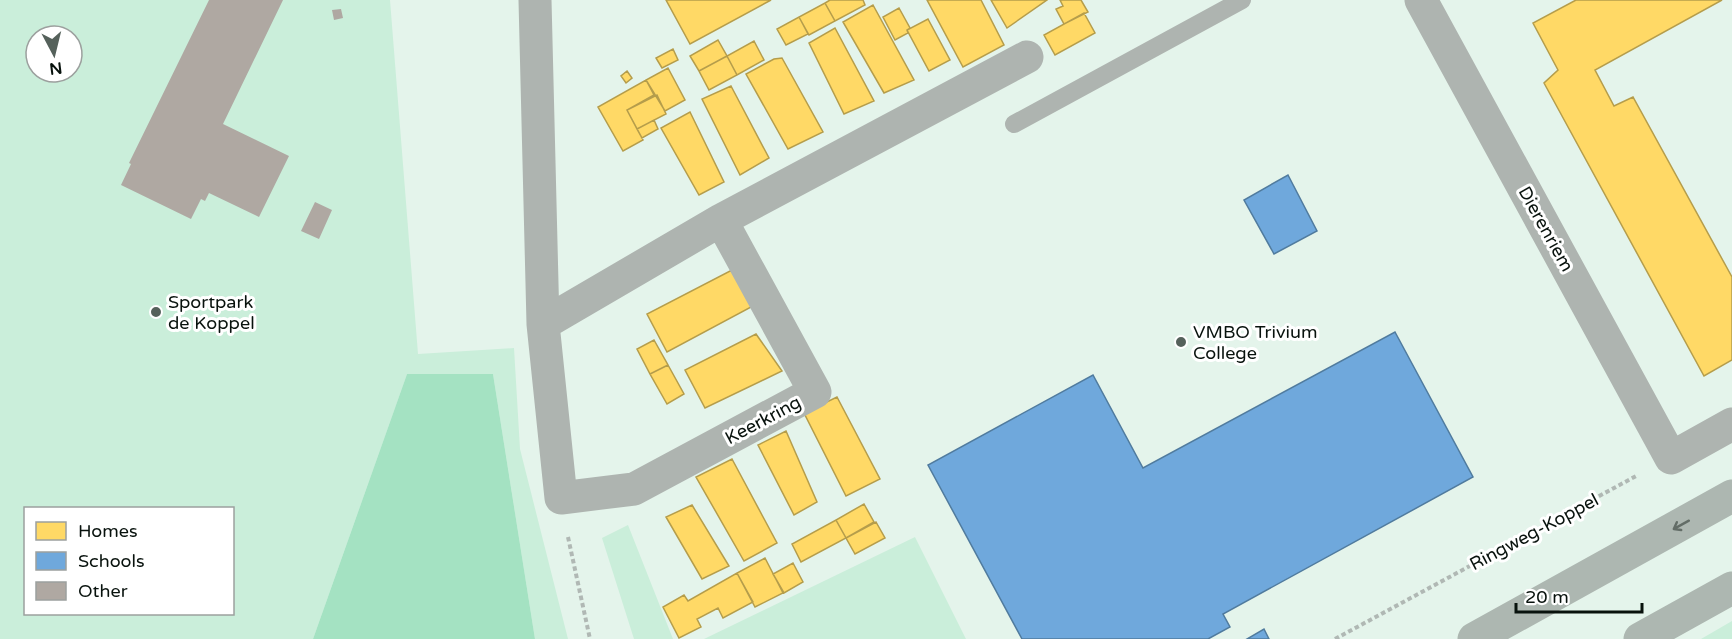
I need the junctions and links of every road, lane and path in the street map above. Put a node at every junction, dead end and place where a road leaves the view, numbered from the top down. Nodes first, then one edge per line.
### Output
1 (535, 0) edge
2 (1242, 0) edge
3 (1421, 0) edge
4 (1027, 57) dead end
5 (1014, 124) dead end
6 (721, 220) junction
7 (543, 324) junction
8 (1732, 424) edge
9 (1671, 458) junction
10 (1732, 496) edge
11 (561, 498) junction
12 (1732, 588) edge
13 (590, 639) edge
14 (1335, 639) edge
15 (1474, 639) edge
16 (1640, 639) edge

1 - 7 street
2 - 5 lane
3 - 9 street, Dierenriem
4 - 6 street
6 - 7 street
6 - 11 street, Keerkring
7 - 11 street
8 - 9 street
9 - 14 path, Ringweg-Koppel
10 -> 15 main road
11 - 13 path
12 - 16 main road

